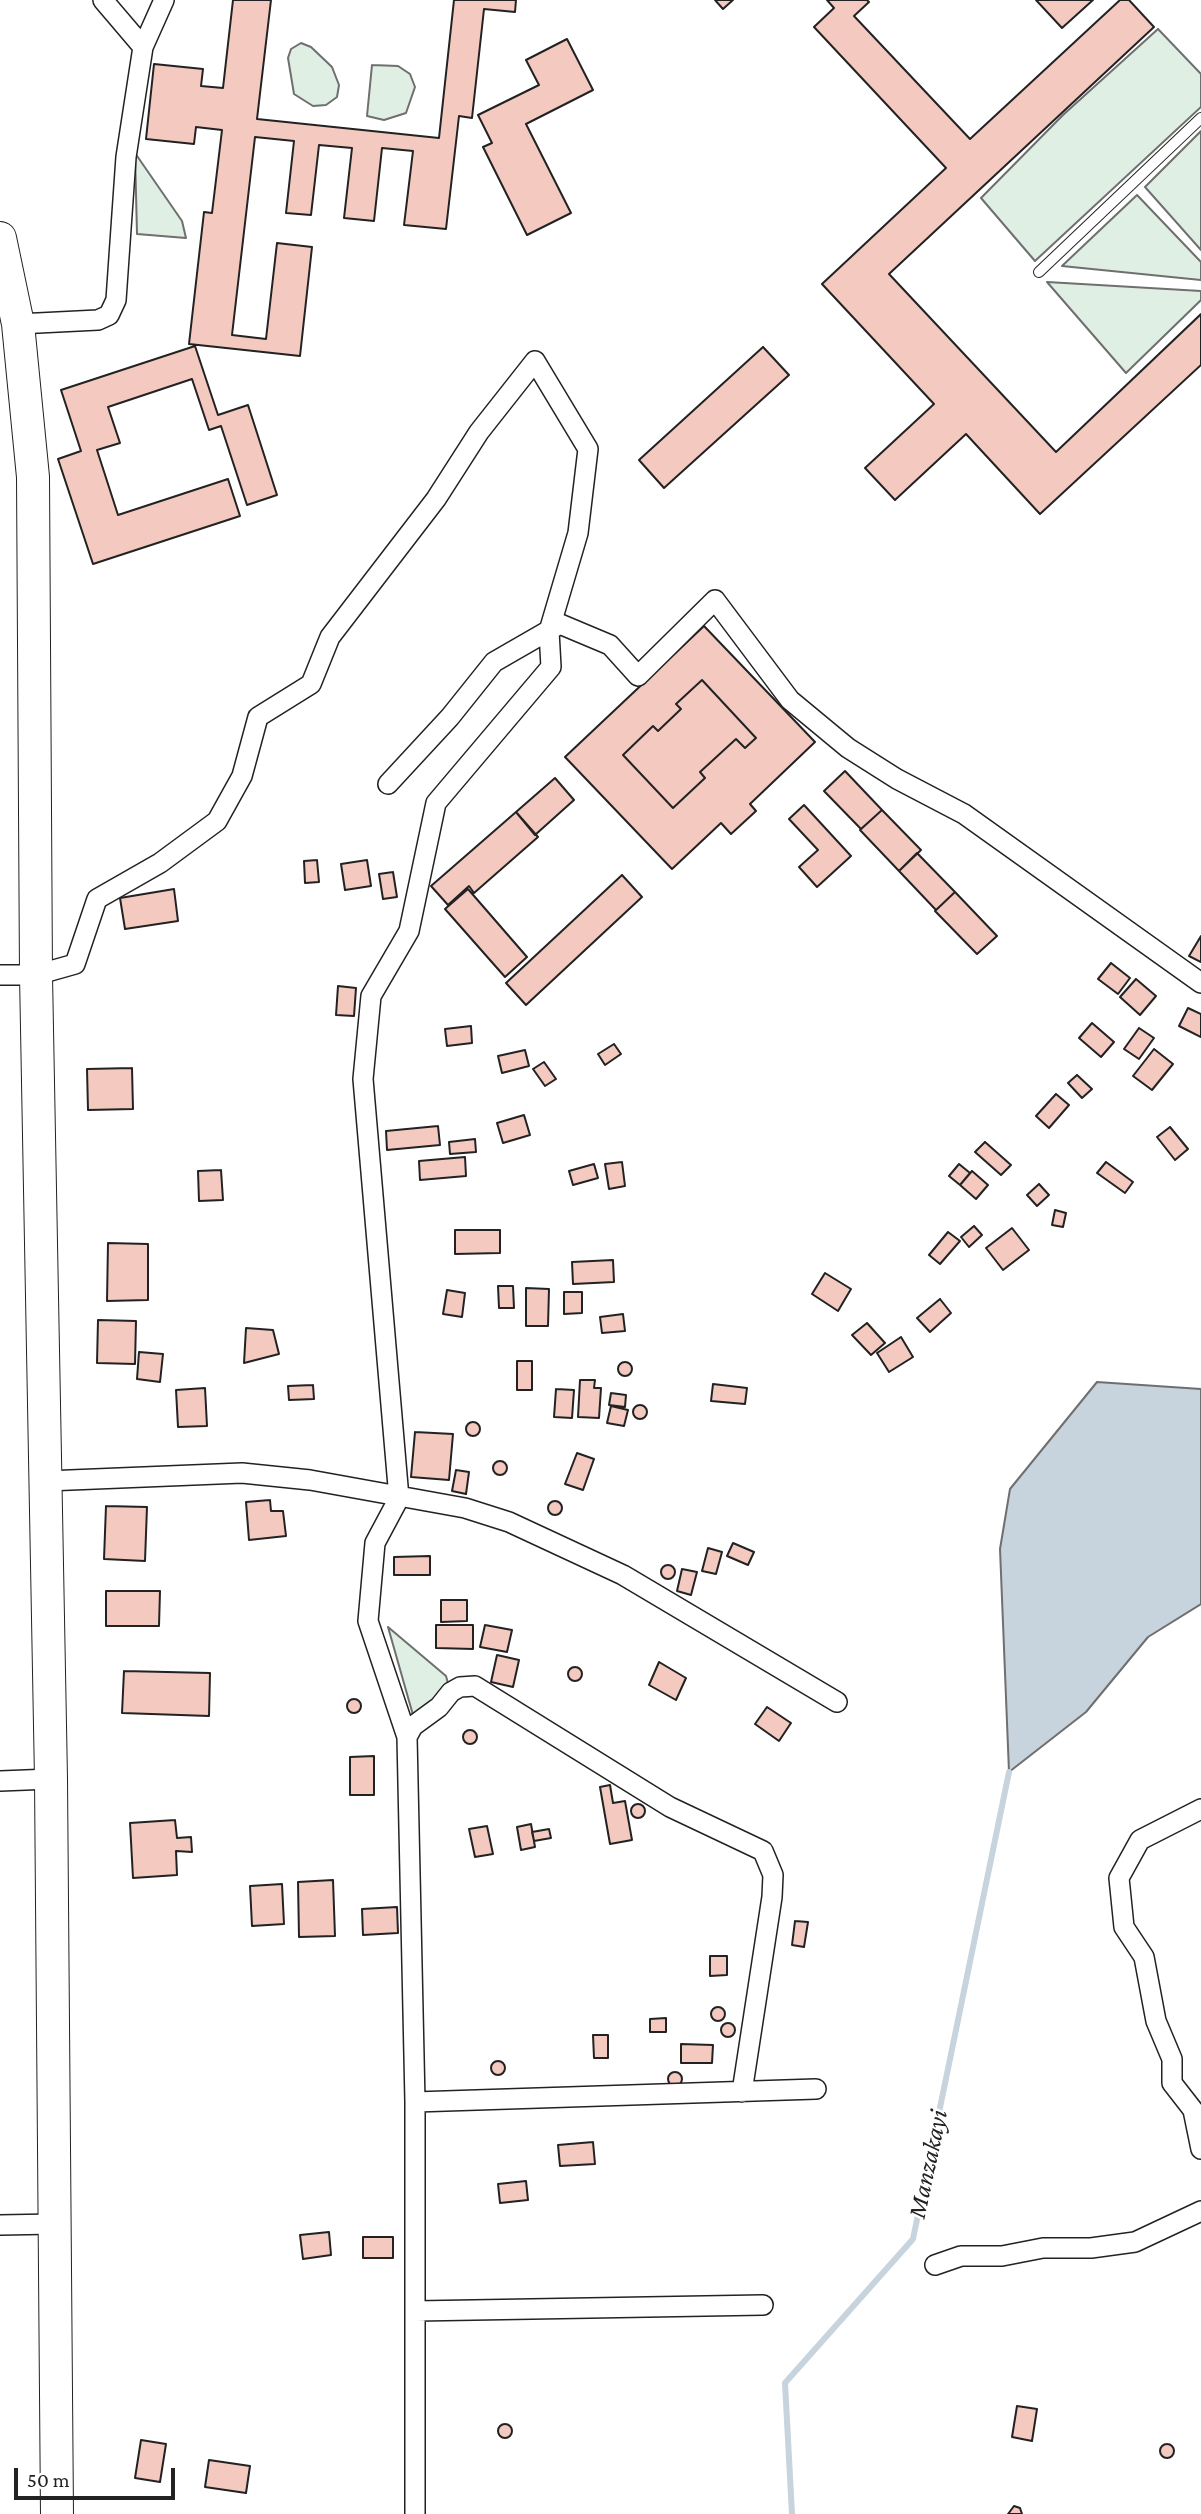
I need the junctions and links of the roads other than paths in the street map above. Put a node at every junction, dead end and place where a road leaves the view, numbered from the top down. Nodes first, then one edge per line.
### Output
1 (103, 0) edge
2 (164, 0) edge
3 (143, 47) junction
4 (1201, 118) edge
5 (0, 238) edge
6 (1039, 272) dead end
7 (18, 324) junction
8 (549, 631) junction
9 (388, 784) dead end
10 (0, 975) edge
11 (36, 975) junction
12 (1201, 982) edge
13 (46, 1481) junction
14 (398, 1498) junction
15 (837, 1702) dead end
16 (407, 1737) junction
17 (51, 1779) junction
18 (0, 1782) edge
19 (1201, 1809) edge
20 (816, 2089) dead end
21 (742, 2092) junction
22 (415, 2102) junction
23 (1201, 2149) edge
24 (1201, 2211) edge
25 (55, 2224) junction
26 (0, 2225) edge
27 (935, 2265) dead end
28 (764, 2305) dead end
29 (416, 2311) junction
30 (57, 2514) edge
31 (415, 2514) edge

1 - 3 street
2 - 3 street
3 - 7 street
4 - 6 lane
5 - 7 main road
7 - 11 main road
8 - 9 street
8 - 11 street
8 - 12 street
8 - 14 street
10 - 11 street
11 - 13 main road
13 - 14 street
13 - 17 main road
14 - 15 street
14 - 16 street
16 - 21 street
16 - 22 street
17 - 18 street
17 - 25 main road
19 - 23 street
20 - 21 street
21 - 22 street
22 - 29 street
24 - 27 street
25 - 26 street
25 - 30 main road
28 - 29 street
29 - 31 street

